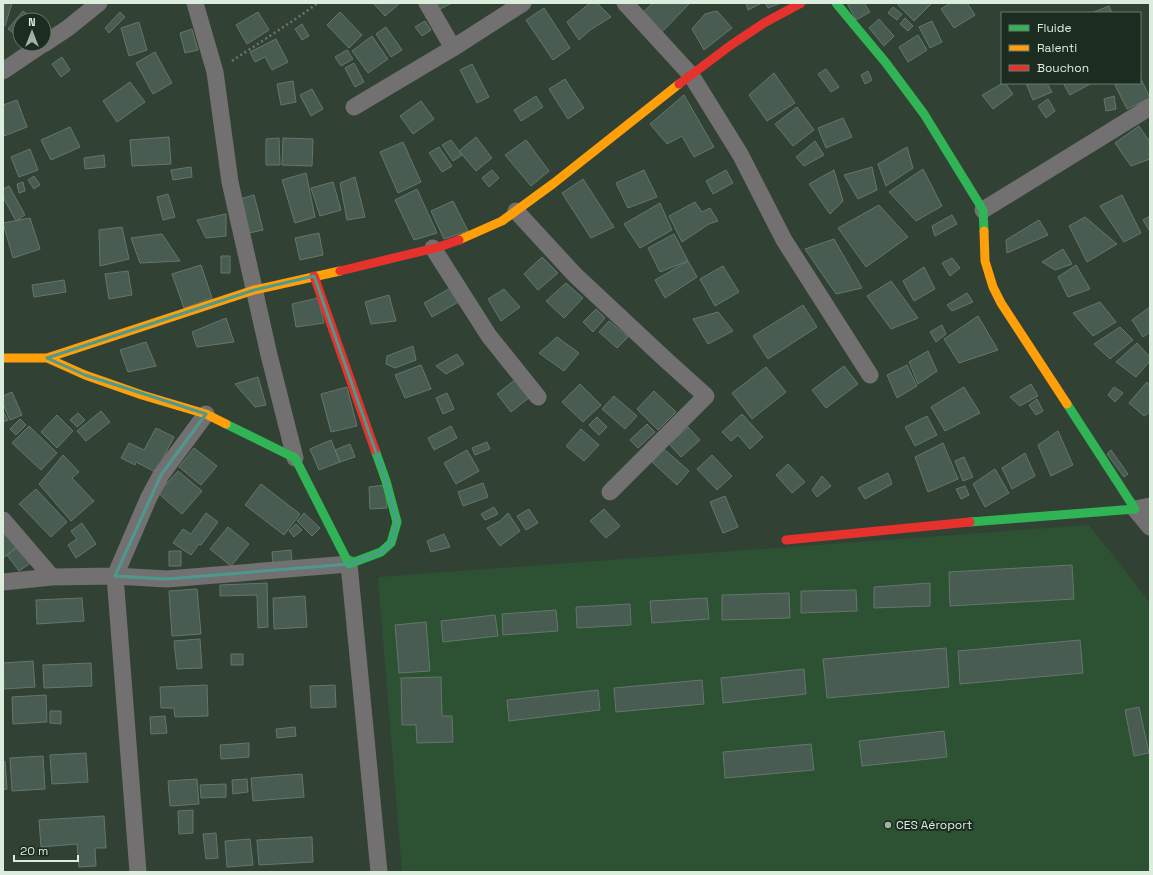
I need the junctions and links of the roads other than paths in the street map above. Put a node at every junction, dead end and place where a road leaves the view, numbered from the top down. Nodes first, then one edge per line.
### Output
1 (99, 3) edge
2 (195, 3) edge
3 (427, 3) edge
4 (523, 3) edge
5 (625, 3) edge
6 (801, 3) edge
7 (836, 3) edge
8 (52, 39) edge
9 (453, 48) junction
10 (32, 52) edge
11 (3, 71) edge
12 (691, 75) junction
13 (354, 107) dead end
14 (1150, 107) edge
15 (516, 210) junction
16 (983, 210) junction
17 (433, 248) junction
18 (314, 276) junction
19 (254, 290) junction
20 (3, 358) edge
21 (47, 358) junction
22 (870, 375) dead end
23 (538, 397) dead end
24 (206, 414) junction
25 (295, 458) junction
26 (610, 492) dead end
27 (1143, 507) edge
28 (3, 520) edge
29 (1150, 527) edge
30 (786, 540) dead end
31 (349, 564) junction
32 (115, 576) junction
33 (52, 578) junction
34 (3, 582) edge
35 (138, 872) edge
36 (379, 872) edge

1 - 8 street
2 - 19 street
3 - 9 street
4 - 9 street
5 - 12 street
6 - 12 street
7 - 16 street
9 - 13 street
10 - 11 street
12 - 15 street
12 - 22 street
14 - 16 street
15 - 17 street
15 - 26 street
16 - 27 street
17 - 18 street
17 - 23 street
18 - 19 street
18 - 31 street
19 - 21 street
19 - 25 street
20 - 21 street
21 - 24 street
24 - 25 street
24 - 32 street
25 - 31 street
27 - 29 street
27 - 30 street
28 - 33 street
31 - 32 street
31 - 36 street
32 - 33 street
32 - 35 street
33 - 34 street

